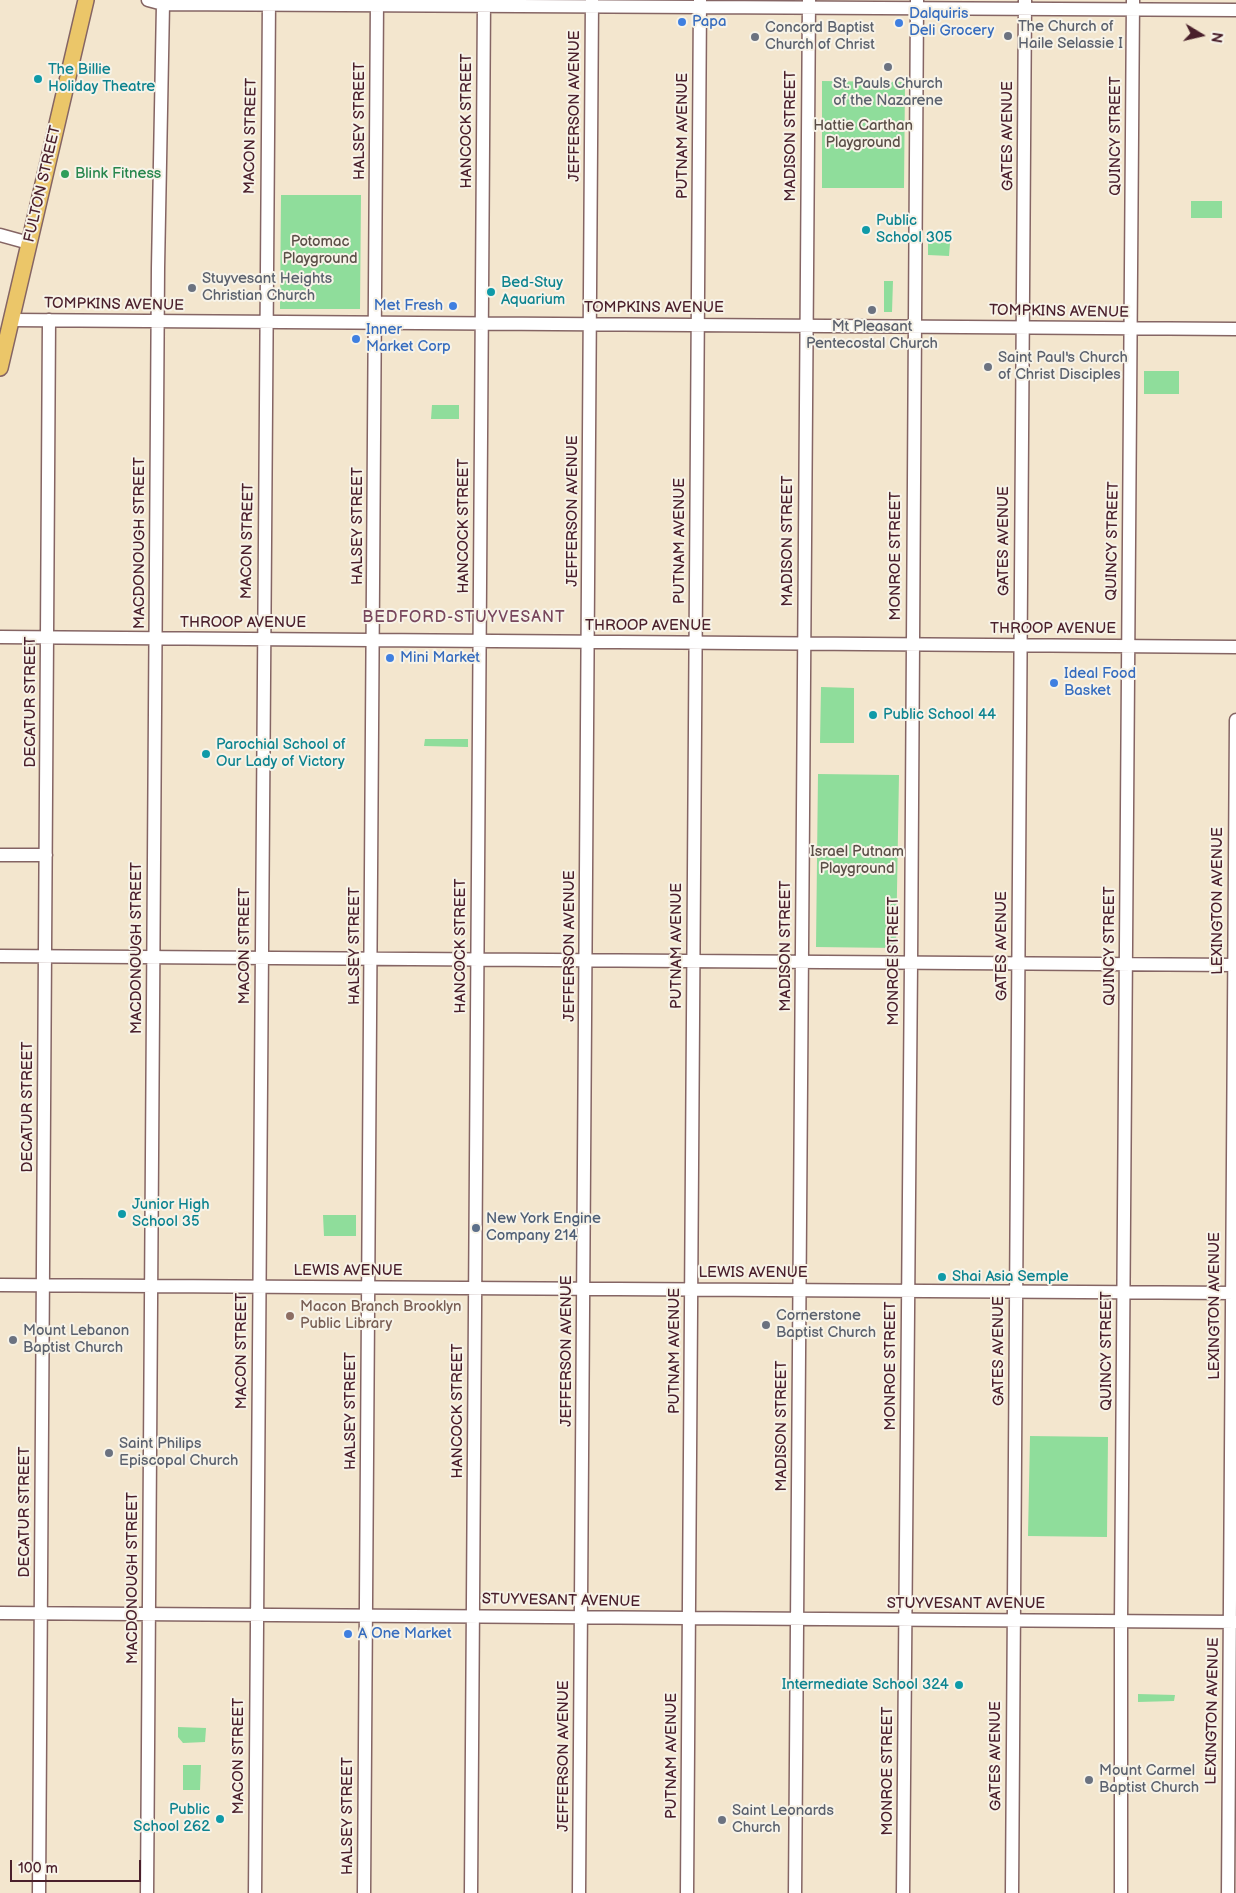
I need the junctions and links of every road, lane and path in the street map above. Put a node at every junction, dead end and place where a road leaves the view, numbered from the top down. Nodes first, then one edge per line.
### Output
1 (86, 0) edge
2 (148, 0) edge
3 (269, 2) edge
4 (377, 2) edge
5 (484, 2) edge
6 (592, 3) edge
7 (700, 3) edge
8 (163, 4) junction
9 (809, 4) edge
10 (917, 4) edge
11 (1025, 4) edge
12 (1133, 5) edge
13 (1236, 10) edge
14 (0, 236) edge
15 (29, 242) junction
16 (11, 320) junction
17 (49, 320) junction
18 (158, 322) junction
19 (266, 322) junction
20 (375, 323) junction
21 (482, 323) junction
22 (590, 324) junction
23 (698, 325) junction
24 (806, 326) junction
25 (914, 326) junction
26 (1022, 327) junction
27 (1131, 329) junction
28 (1236, 329) edge
29 (0, 368) edge
30 (0, 638) edge
31 (47, 638) junction
32 (156, 639) junction
33 (264, 640) junction
34 (373, 640) junction
35 (480, 641) junction
36 (588, 642) junction
37 (696, 643) junction
38 (804, 644) junction
39 (912, 644) junction
40 (1020, 645) junction
41 (1128, 646) junction
42 (1236, 647) edge
43 (1236, 720) edge
44 (0, 855) edge
45 (46, 855) junction
46 (0, 956) edge
47 (45, 956) junction
48 (153, 958) junction
49 (262, 959) junction
50 (371, 959) junction
51 (477, 960) junction
52 (586, 961) junction
53 (694, 961) junction
54 (802, 962) junction
55 (911, 963) junction
56 (1018, 964) junction
57 (1126, 964) junction
58 (1235, 965) edge
59 (0, 1285) edge
60 (43, 1285) junction
61 (151, 1286) junction
62 (259, 1286) junction
63 (369, 1287) junction
64 (475, 1288) junction
65 (584, 1288) junction
66 (691, 1289) junction
67 (800, 1290) junction
68 (907, 1291) junction
69 (1016, 1291) junction
70 (1124, 1292) junction
71 (1234, 1293) edge
72 (0, 1613) edge
73 (40, 1613) junction
74 (149, 1614) junction
75 (256, 1614) junction
76 (366, 1615) junction
77 (473, 1616) junction
78 (581, 1617) junction
79 (689, 1618) junction
80 (797, 1619) junction
81 (905, 1619) junction
82 (1014, 1620) junction
83 (1121, 1621) junction
84 (1233, 1622) edge
85 (39, 1893) edge
86 (147, 1893) edge
87 (255, 1893) edge
88 (364, 1893) edge
89 (471, 1893) edge
90 (579, 1893) edge
91 (687, 1893) edge
92 (795, 1893) edge
93 (903, 1893) edge
94 (1012, 1893) edge
95 (1121, 1893) edge
96 (1228, 1893) edge

1 - 15 main road, FULTON STREET
2 - 8 street
3 - 4 street
3 - 8 street
3 - 19 street, MACON STREET
4 - 5 street
4 - 20 street, HALSEY STREET
5 - 6 street
5 - 21 street, HANCOCK STREET
6 - 7 street
6 - 22 street, JEFFERSON AVENUE
7 - 9 street
7 - 23 street, PUTNAM AVENUE
8 - 18 street, MACDONOUGH STREET
9 - 10 street
9 - 24 street, MADISON STREET
10 - 11 street
10 - 25 street, MONROE STREET
11 - 12 street
11 - 26 street, GATES AVENUE
12 - 13 street
12 - 27 street, QUINCY STREET
14 - 15 street
15 - 16 main road, FULTON STREET
16 - 17 street, TOMPKINS AVENUE
16 - 29 main road, FULTON STREET
17 - 18 street, TOMPKINS AVENUE
17 - 31 street, DECATUR STREET
18 - 19 street, TOMPKINS AVENUE
18 - 32 street, MACDONOUGH STREET
19 - 20 street, TOMPKINS AVENUE
19 - 33 street, MACON STREET
20 - 21 street, TOMPKINS AVENUE
20 - 34 street, HALSEY STREET
21 - 22 street, TOMPKINS AVENUE
21 - 35 street, HANCOCK STREET
22 - 23 street, TOMPKINS AVENUE
22 - 36 street, JEFFERSON AVENUE
23 - 24 street, TOMPKINS AVENUE
23 - 37 street, PUTNAM AVENUE
24 - 25 street, TOMPKINS AVENUE
24 - 38 street, MADISON STREET
25 - 26 street, TOMPKINS AVENUE
25 - 39 street, MONROE STREET
26 - 27 street, TOMPKINS AVENUE
26 - 40 street, GATES AVENUE
27 - 28 street, TOMPKINS AVENUE
27 - 41 street, QUINCY STREET
30 - 31 street, THROOP AVENUE
31 - 32 street, THROOP AVENUE
31 - 45 street, DECATUR STREET
32 - 33 street, THROOP AVENUE
32 - 48 street, MACDONOUGH STREET
33 - 34 street, THROOP AVENUE
33 - 49 street, MACON STREET
34 - 35 street, THROOP AVENUE
34 - 50 street, HALSEY STREET
35 - 36 street, THROOP AVENUE
35 - 51 street, HANCOCK STREET
36 - 37 street, THROOP AVENUE
36 - 52 street, JEFFERSON AVENUE
37 - 38 street, THROOP AVENUE
37 - 53 street, PUTNAM AVENUE
38 - 39 street, THROOP AVENUE
38 - 54 street, MADISON STREET
39 - 40 street, THROOP AVENUE
39 - 55 street, MONROE STREET
40 - 41 street, THROOP AVENUE
40 - 56 street, GATES AVENUE
41 - 42 street, THROOP AVENUE
41 - 57 street, QUINCY STREET
43 - 58 street, LEXINGTON AVENUE
44 - 45 street
45 - 47 street, DECATUR STREET
46 - 47 street
47 - 48 street
47 - 60 street, DECATUR STREET
48 - 49 street
48 - 61 street, MACDONOUGH STREET
49 - 50 street
49 - 62 street, MACON STREET
50 - 51 street
50 - 63 street, HALSEY STREET
51 - 52 street
51 - 64 street, HANCOCK STREET
52 - 53 street
52 - 65 street, JEFFERSON AVENUE
53 - 54 street
53 - 66 street, PUTNAM AVENUE
54 - 55 street
54 - 67 street, MADISON STREET
55 - 56 street
55 - 68 street, MONROE STREET
56 - 57 street
56 - 69 street, GATES AVENUE
57 - 58 street
57 - 70 street, QUINCY STREET
58 - 71 street, LEXINGTON AVENUE
59 - 60 street, LEWIS AVENUE
60 - 61 street, LEWIS AVENUE
60 - 73 street, DECATUR STREET
61 - 62 street, LEWIS AVENUE
61 - 74 street, MACDONOUGH STREET
62 - 63 street, LEWIS AVENUE
62 - 75 street, MACON STREET
63 - 64 street, LEWIS AVENUE
63 - 76 street, HALSEY STREET
64 - 65 street, LEWIS AVENUE
64 - 77 street, HANCOCK STREET
65 - 66 street, LEWIS AVENUE
65 - 78 street, JEFFERSON AVENUE
66 - 67 street, LEWIS AVENUE
66 - 79 street, PUTNAM AVENUE
67 - 68 street, LEWIS AVENUE
67 - 80 street, MADISON STREET
68 - 69 street, LEWIS AVENUE
68 - 81 street, MONROE STREET
69 - 70 street, LEWIS AVENUE
69 - 82 street, GATES AVENUE
70 - 71 street, LEWIS AVENUE
70 - 83 street, QUINCY STREET
71 - 84 street, LEXINGTON AVENUE
72 - 73 street, STUYVESANT AVENUE
73 - 74 street, STUYVESANT AVENUE
73 - 85 street, DECATUR STREET
74 - 75 street, STUYVESANT AVENUE
74 - 86 street, MACDONOUGH STREET
75 - 76 street, STUYVESANT AVENUE
75 - 87 street, MACON STREET
76 - 77 street, STUYVESANT AVENUE
76 - 88 street, HALSEY STREET
77 - 78 street, STUYVESANT AVENUE
77 - 89 street, HANCOCK STREET
78 - 79 street, STUYVESANT AVENUE
78 - 90 street, JEFFERSON AVENUE
79 - 80 street, STUYVESANT AVENUE
79 - 91 street, PUTNAM AVENUE
80 - 81 street, STUYVESANT AVENUE
80 - 92 street, MADISON STREET
81 - 82 street, STUYVESANT AVENUE
81 - 93 street, MONROE STREET
82 - 83 street, STUYVESANT AVENUE
82 - 94 street, GATES AVENUE
83 - 84 street, STUYVESANT AVENUE
83 - 95 street, QUINCY STREET
84 - 96 street, LEXINGTON AVENUE

